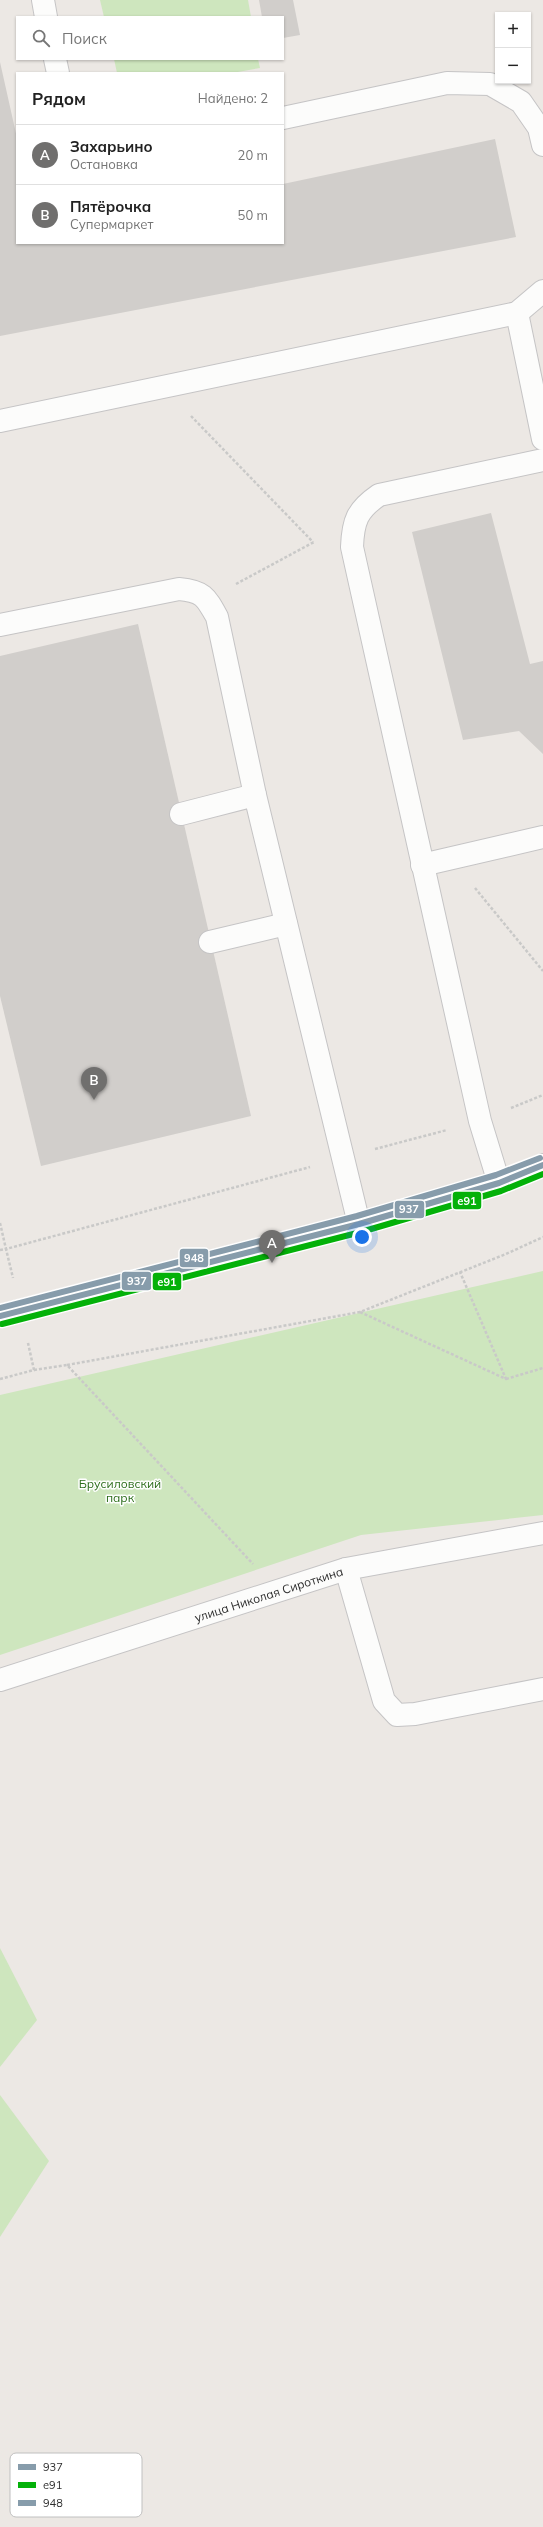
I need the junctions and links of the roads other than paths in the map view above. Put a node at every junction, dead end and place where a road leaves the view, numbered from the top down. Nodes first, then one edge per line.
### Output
1 (43, 0) edge
2 (46, 16) edge
3 (55, 60) edge
4 (58, 72) edge
5 (284, 118) edge
6 (543, 145) edge
7 (543, 291) edge
8 (517, 313) junction
9 (0, 421) edge
10 (543, 439) edge
11 (543, 460) edge
12 (0, 625) edge
13 (255, 795) junction
14 (181, 814) dead end
15 (543, 837) edge
16 (422, 865) junction
17 (286, 924) junction
18 (210, 942) dead end
19 (543, 1165) edge
20 (499, 1183) junction
21 (359, 1224) junction
22 (0, 1316) edge
23 (543, 1533) edge
24 (346, 1569) junction
25 (0, 1680) edge
26 (543, 1689) edge

1 - 2 street
3 - 4 street
5 - 6 street
7 - 8 street
8 - 9 street
8 - 10 street
11 - 16 street
12 - 13 street
13 - 14 street
13 - 17 street
15 - 16 street
16 - 20 street
17 - 18 street
17 - 21 street
19 - 20 street
20 - 21 street
21 - 22 street
23 - 24 street, улица Николая Сироткина
24 - 25 street, улица Николая Сироткина
24 - 26 street

